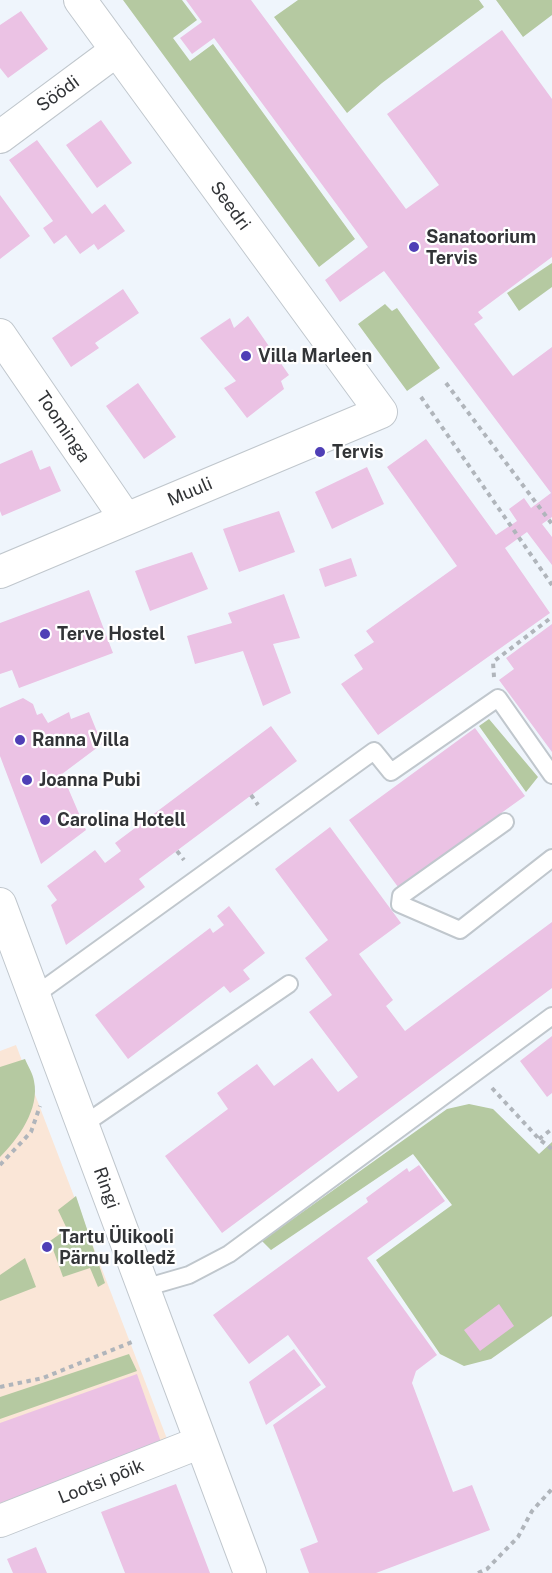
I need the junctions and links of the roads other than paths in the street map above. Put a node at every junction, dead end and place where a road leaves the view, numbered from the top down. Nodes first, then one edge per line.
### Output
1 (80, 0) edge
2 (117, 50) junction
3 (0, 137) edge
4 (0, 335) edge
5 (381, 412) joint
6 (126, 519) junction
7 (0, 572) edge
8 (552, 775) edge
9 (505, 822) dead end
10 (552, 858) edge
11 (0, 904) edge
12 (289, 984) dead end
13 (34, 996) junction
14 (552, 1017) edge
15 (83, 1125) junction
16 (144, 1288) junction
17 (201, 1442) junction
18 (0, 1521) edge
19 (250, 1573) edge

1 - 2 street, Seedri
2 - 3 street, Söödi
2 - 5 street, Seedri
4 - 6 street, Toominga
5 - 6 street, Muuli
6 - 7 street, Muuli
8 - 13 lane
9 - 10 lane
11 - 13 street, Ringi
12 - 15 lane
13 - 15 street, Ringi
14 - 16 lane
15 - 16 street, Ringi
16 - 17 street, Ringi
17 - 18 street, Lootsi põik
17 - 19 street, Ringi

